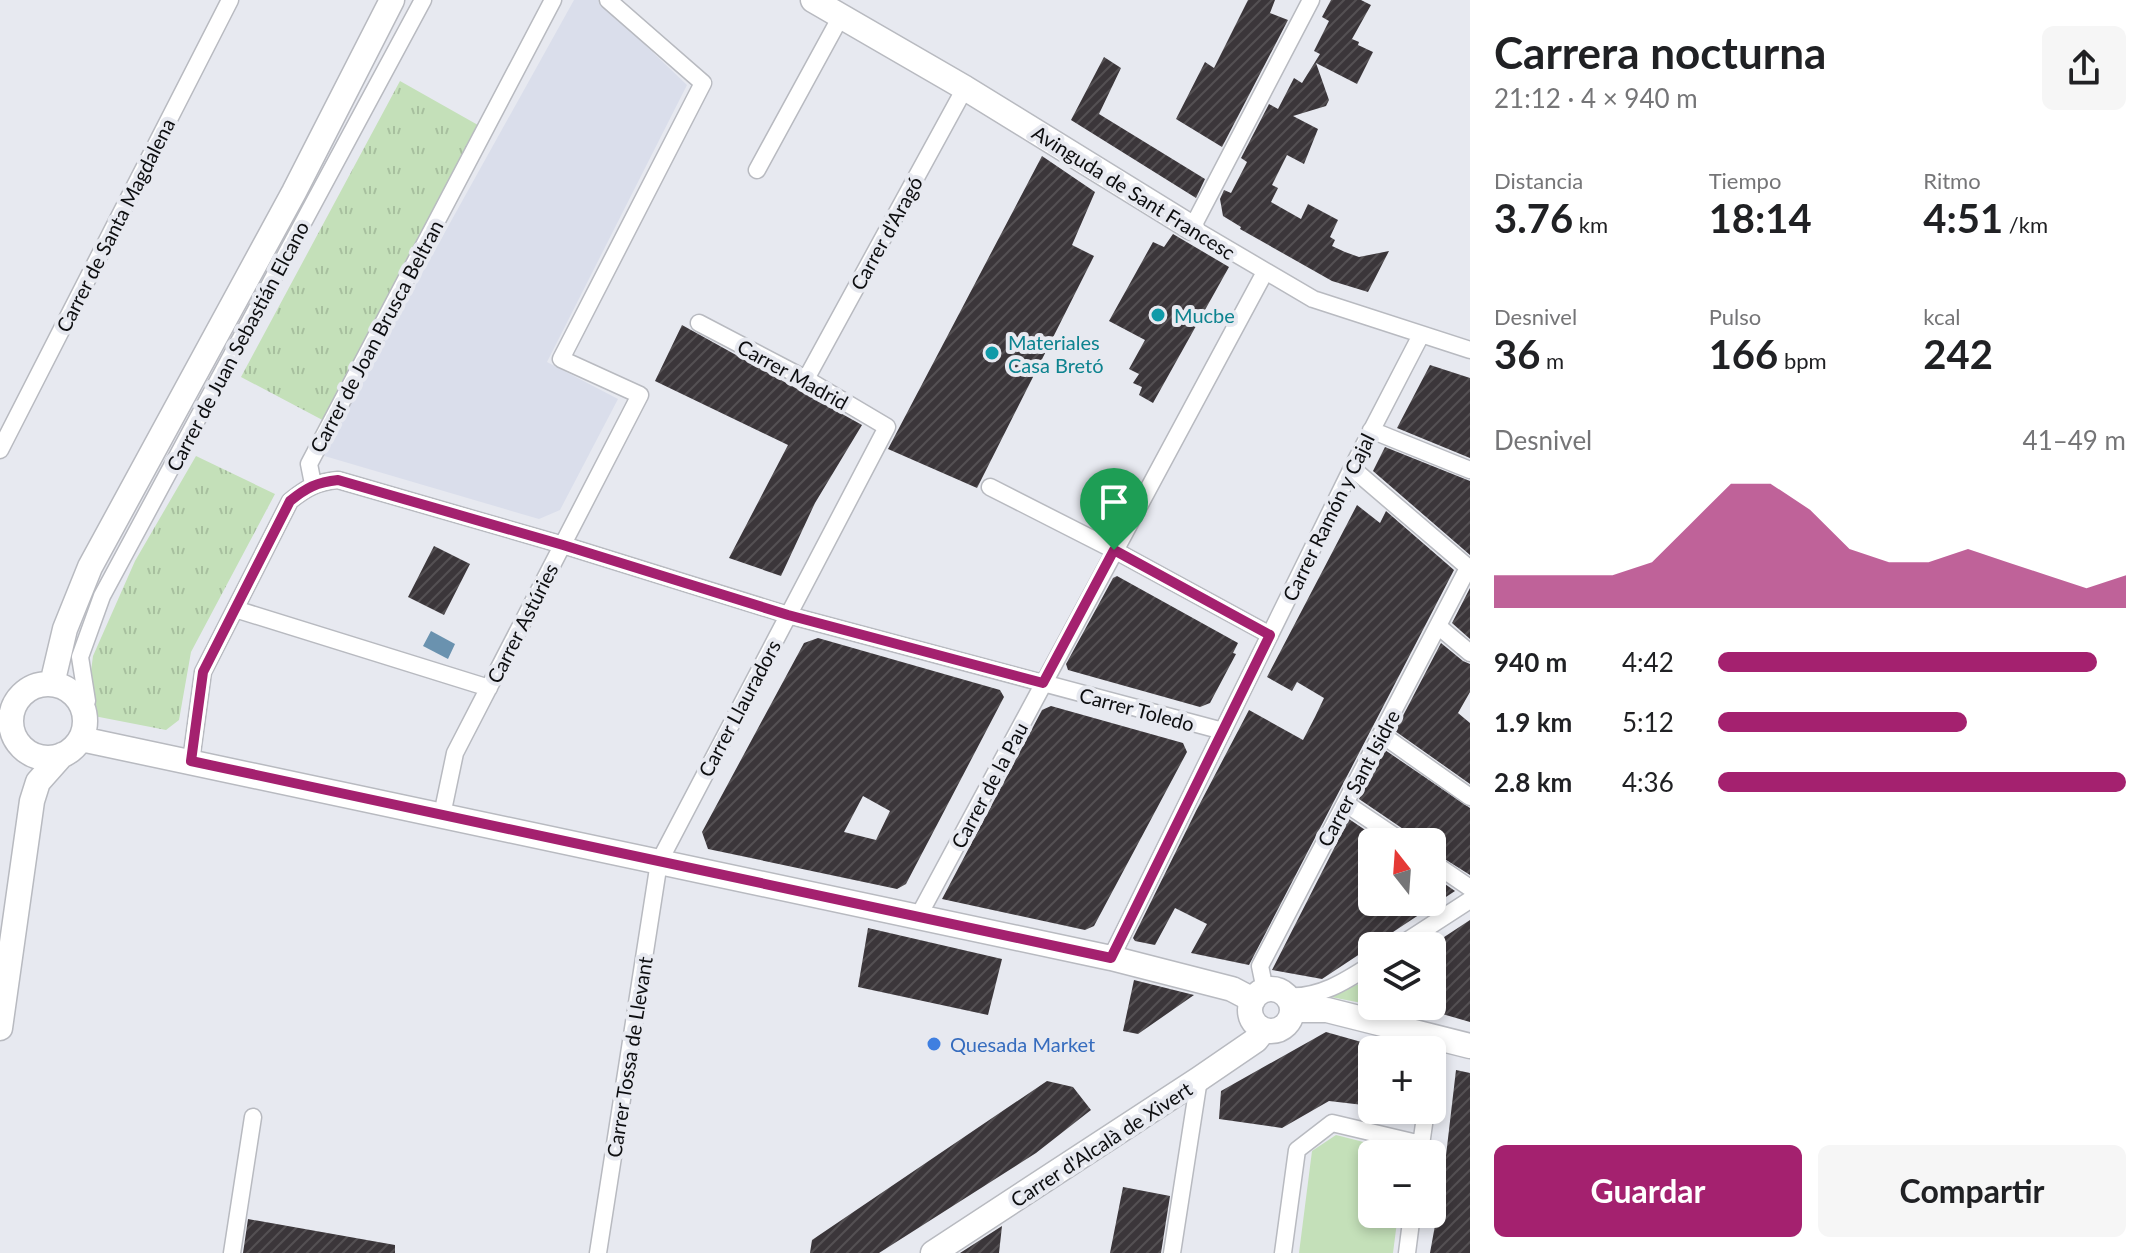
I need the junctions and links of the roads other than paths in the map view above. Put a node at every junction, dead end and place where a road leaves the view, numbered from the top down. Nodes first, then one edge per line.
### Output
1 (230, 0) edge
2 (392, 0) edge
3 (410, 0) edge
4 (423, 0) edge
5 (553, 0) edge
6 (608, 0) edge
7 (813, 0) edge
8 (1311, 0) edge
9 (840, 18) junction
10 (965, 88) junction
11 (757, 170) dead end
12 (294, 192) junction
13 (1192, 228) junction
14 (1265, 272) junction
15 (699, 323) dead end
16 (1421, 335) junction
17 (1470, 350) edge
18 (806, 379) junction
19 (887, 427) joint
20 (1371, 430) junction
21 (0, 450) edge
22 (1352, 468) junction
23 (1470, 470) edge
24 (313, 484) junction
25 (990, 487) dead end
26 (563, 545) junction
27 (1114, 550) junction
28 (1469, 568) edge
29 (235, 609) junction
30 (788, 615) junction
31 (1438, 626) junction
32 (1270, 635) junction
33 (1470, 653) edge
34 (1043, 683) junction
35 (52, 684) junction
36 (489, 688) junction
37 (87, 701) dead end
38 (10, 727) edge
39 (1223, 731) junction
40 (1381, 734) junction
41 (72, 747) junction
42 (191, 761) junction
43 (1470, 797) edge
44 (32, 801) junction
45 (1345, 803) junction
46 (442, 815) junction
47 (1382, 828) edge
48 (659, 862) junction
49 (1446, 872) edge
50 (1470, 888) edge
51 (1470, 900) edge
52 (918, 917) junction
53 (1421, 932) edge
54 (1111, 958) junction
55 (1358, 972) edge
56 (1274, 999) junction
57 (0, 1028) edge
58 (1264, 1030) junction
59 (1432, 1036) edge
60 (1446, 1040) edge
61 (1470, 1046) edge
62 (1199, 1079) junction
63 (253, 1117) dead end
64 (1390, 1140) edge
65 (1410, 1228) edge
66 (232, 1253) edge
67 (598, 1253) edge
68 (933, 1253) edge
69 (1172, 1253) edge
70 (1283, 1253) edge
71 (1407, 1253) edge

1 - 21 street, Carrer de Santa Magdalena
2 - 12 street, Carrer de Juan Sebastián Elcano
3 - 12 street, Carrer de Juan Sebastián Elcano
4 - 37 street, Carrer de Juan Sebastián Elcano
5 - 24 street, Carrer de Joan Brusca Beltran
6 - 26 street, Carrer Astúries
7 - 9 street, Avinguda de Sant Francesc
8 - 13 street
9 - 10 street, Avinguda de Sant Francesc
9 - 11 street
10 - 13 street, Avinguda de Sant Francesc
10 - 18 street, Carrer d'Aragó
12 - 35 street, Carrer de Juan Sebastián Elcano
13 - 14 street, Avinguda de Sant Francesc
14 - 16 street, Avinguda de Sant Francesc
14 - 27 street, Carrer de la Pau
15 - 18 street, Carrer Madrid
16 - 17 street, Avinguda de Sant Francesc
16 - 20 street, Carrer Ramón y Cajal
18 - 19 street, Carrer Madrid
19 - 30 street, Carrer Llauradors
20 - 22 street, Carrer Ramón y Cajal
20 - 23 street
22 - 28 street
22 - 32 street, Carrer Ramón y Cajal
24 - 26 street, Carrer Toledo
24 - 29 street
25 - 27 street
26 - 30 street, Carrer Toledo
26 - 36 street, Carrer Astúries
27 - 32 street
27 - 34 street, Carrer de la Pau
28 - 31 street, Carrer Sant Isidre
29 - 36 street
29 - 42 street
30 - 34 street, Carrer Toledo
30 - 48 street, Carrer Llauradors
31 - 33 street
31 - 40 street, Carrer Sant Isidre
32 - 39 street, Carrer Ramón y Cajal
34 - 39 street, Carrer Toledo
34 - 52 street, Carrer de la Pau
35 - 38 street
35 - 41 street
36 - 46 street, Carrer Astúries
38 - 41 street
38 - 44 street
39 - 54 street, Carrer Ramón y Cajal
40 - 43 street
40 - 45 street, Carrer Sant Isidre
41 - 42 street
41 - 44 street
42 - 46 street
44 - 57 street
45 - 47 street
45 - 56 street, Carrer Sant Isidre
46 - 48 street
48 - 52 street
48 - 67 street, Carrer Tossa de Llevant
49 - 50 street
51 - 53 street
52 - 54 street
54 - 56 street
55 - 56 street
56 - 58 street
56 - 58 street, Carrer d'Alcalà de Xivert
56 - 59 street
58 - 62 street, Carrer d'Alcalà de Xivert
60 - 61 street
62 - 68 street, Carrer d'Alcalà de Xivert
62 - 69 street
63 - 66 street
64 - 70 street
65 - 71 street

